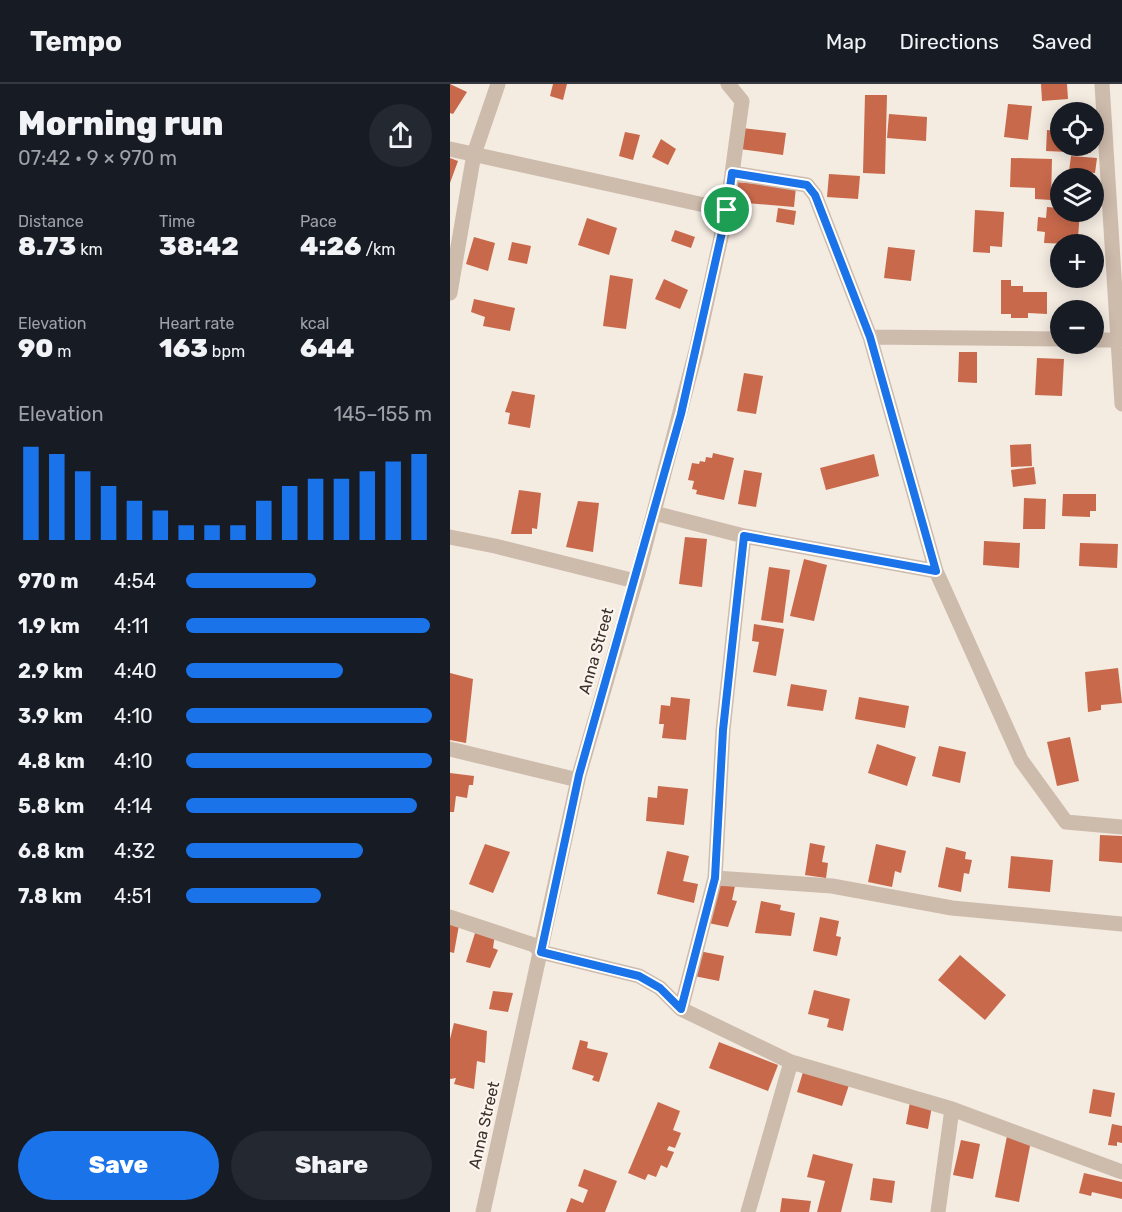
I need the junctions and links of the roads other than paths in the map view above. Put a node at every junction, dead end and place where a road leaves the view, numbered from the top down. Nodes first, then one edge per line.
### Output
1 (498, 84) edge
2 (728, 84) edge
3 (1102, 84) edge
4 (450, 149) edge
5 (474, 154) junction
6 (732, 173) junction
7 (727, 210) junction
8 (450, 293) edge
9 (1119, 312) edge
10 (870, 337) junction
11 (1050, 339) edge
12 (1104, 340) edge
13 (1119, 340) junction
14 (1122, 404) edge
15 (654, 513) junction
16 (744, 536) junction
17 (450, 537) edge
18 (936, 571) junction
19 (635, 581) junction
20 (450, 749) edge
21 (578, 780) junction
22 (1122, 827) edge
23 (715, 878) junction
24 (450, 917) edge
25 (1122, 924) edge
26 (541, 952) junction
27 (681, 1009) junction
28 (791, 1062) junction
29 (952, 1109) junction
30 (1122, 1172) edge
31 (483, 1212) edge
32 (748, 1212) edge
33 (938, 1212) edge

1 - 5 street
2 - 6 street, Anna Street
3 - 9 street
4 - 5 street
5 - 7 street
5 - 8 street
6 - 7 street, Anna Street
6 - 10 street
7 - 15 street, Anna Street
9 - 13 street
10 - 11 street
10 - 18 street
12 - 13 street
13 - 14 street
15 - 16 street
15 - 19 street, Anna Street
16 - 18 street
16 - 23 street
17 - 19 street
18 - 22 street
19 - 21 street, Anna Street
20 - 21 street
21 - 26 street, Anna Street
23 - 25 street
23 - 27 street
24 - 26 street
26 - 27 street
26 - 31 street, Anna Street
27 - 28 street
28 - 29 street
28 - 32 street
29 - 30 street
29 - 33 street

